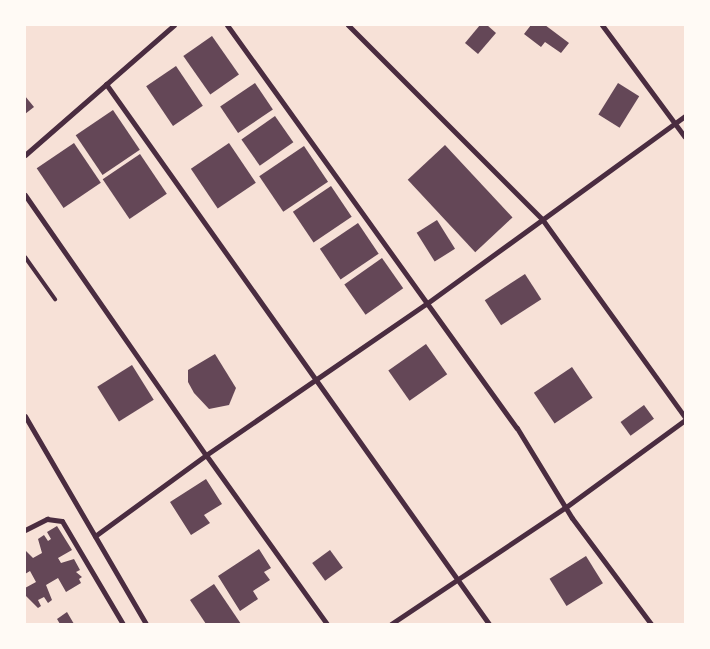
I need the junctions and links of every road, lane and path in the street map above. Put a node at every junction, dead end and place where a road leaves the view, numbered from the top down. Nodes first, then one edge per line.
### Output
1 (174, 25) edge
2 (227, 25) edge
3 (348, 25) edge
4 (602, 25) edge
5 (106, 84) junction
6 (685, 116) edge
7 (675, 124) junction
8 (685, 137) edge
9 (25, 155) edge
10 (25, 195) edge
11 (542, 219) junction
12 (25, 257) edge
13 (55, 299) dead end
14 (426, 304) junction
15 (314, 380) junction
16 (25, 416) edge
17 (685, 419) edge
18 (206, 455) junction
19 (566, 507) junction
20 (25, 530) edge
21 (95, 536) junction
22 (456, 578) junction
23 (123, 624) edge
24 (146, 624) edge
25 (327, 624) edge
26 (391, 624) edge
27 (489, 624) edge
28 (651, 624) edge

1 - 5 street
2 - 14 street
3 - 11 street
4 - 7 street
5 - 9 street
5 - 15 street
6 - 7 street
7 - 8 street
7 - 11 street
10 - 18 street
11 - 14 street
11 - 17 street
12 - 13 lane
14 - 15 street
14 - 19 street
15 - 18 street
15 - 22 street
16 - 21 street
17 - 19 street
18 - 21 street
18 - 25 street
19 - 22 street
19 - 28 street
20 - 23 street
21 - 24 street
22 - 26 street
22 - 27 street

